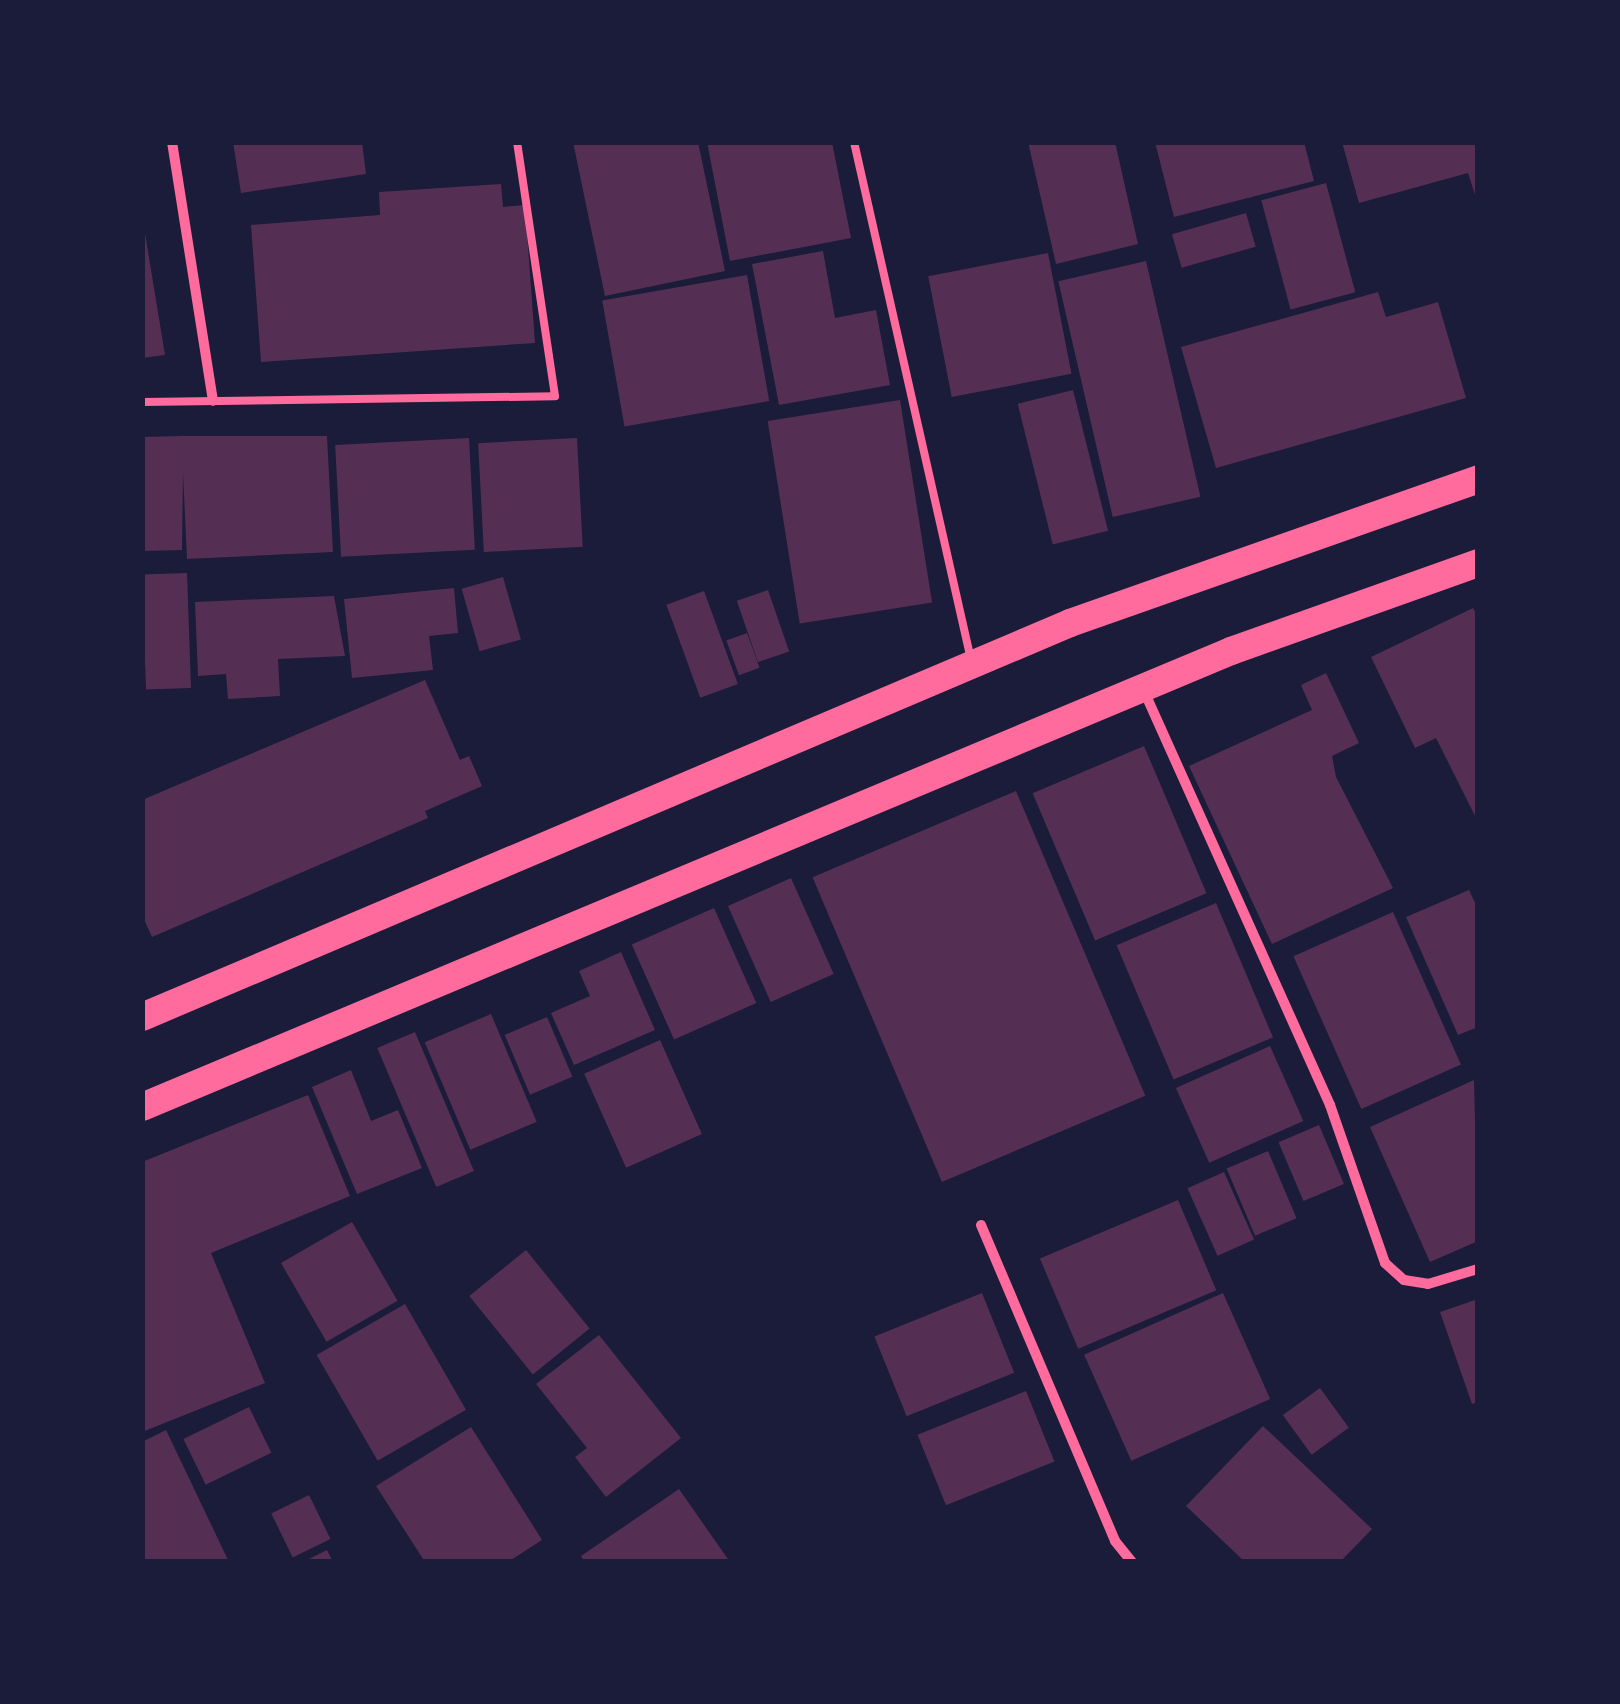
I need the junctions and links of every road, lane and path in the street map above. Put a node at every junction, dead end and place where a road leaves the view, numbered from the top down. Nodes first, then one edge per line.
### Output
1 (172, 142) edge
2 (517, 142) edge
3 (854, 142) edge
4 (213, 401) junction
5 (142, 402) edge
6 (1478, 479) edge
7 (1478, 563) edge
8 (974, 670) junction
9 (1144, 691) junction
10 (142, 1017) edge
11 (142, 1107) edge
12 (981, 1225) dead end
13 (1478, 1269) edge
14 (1132, 1562) edge

1 - 4 street
2 - 4 lane
3 - 8 lane
4 - 5 lane
6 - 8 highway
7 - 9 highway
8 - 10 highway
9 - 11 highway
9 - 13 street
12 - 14 street

